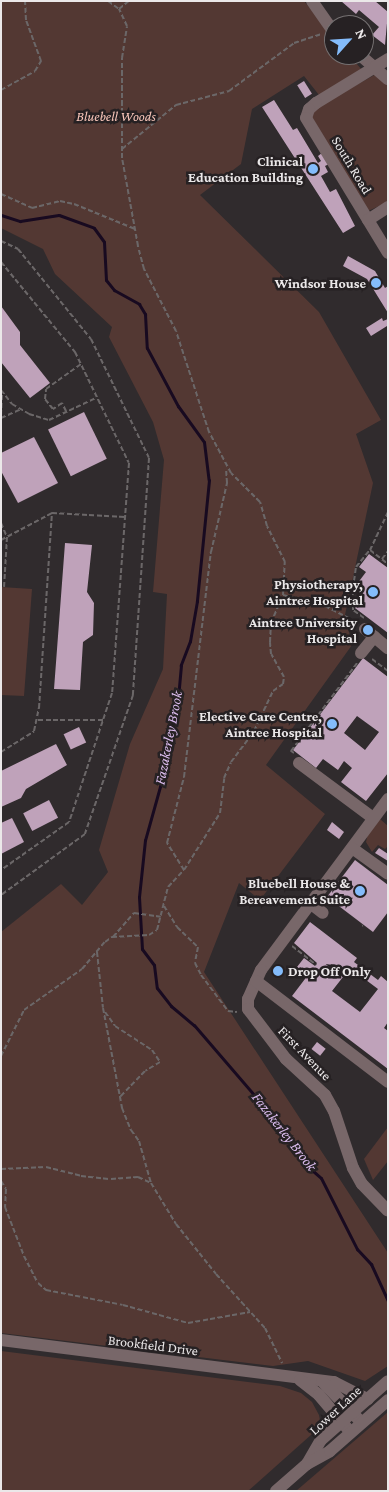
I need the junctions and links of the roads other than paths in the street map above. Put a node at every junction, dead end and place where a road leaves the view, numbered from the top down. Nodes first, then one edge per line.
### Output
1 (312, 1) edge
2 (324, 24) edge
3 (388, 59) edge
4 (372, 65) edge
5 (375, 67) junction
6 (388, 79) edge
7 (388, 206) edge
8 (368, 220) junction
9 (388, 253) edge
10 (388, 648) edge
11 (362, 655) road end
12 (299, 760) road end
13 (388, 799) edge
14 (373, 818) junction
15 (352, 848) junction
16 (388, 874) edge
17 (310, 903) junction
18 (323, 913) dead end
19 (256, 980) junction
20 (388, 1082) edge
21 (388, 1211) edge
22 (1, 1340) edge
23 (300, 1380) junction
24 (322, 1381) junction
25 (388, 1382) edge
26 (368, 1399) junction
27 (388, 1400) edge
28 (353, 1412) junction
29 (342, 1422) junction
30 (362, 1423) junction
31 (351, 1432) junction
32 (306, 1464) junction
33 (276, 1491) edge

1 - 2 street
3 - 5 street
4 - 5 street
5 - 6 street
5 - 8 street, South Road
7 - 8 street
8 - 9 street, South Road
10 - 11 street
12 - 14 street
13 - 14 street
14 - 15 street
15 - 16 street
15 - 17 street
17 - 18 street
17 - 19 street
19 - 20 street
19 - 21 street, First Avenue
22 - 23 street, Brookfield Drive
23 - 24 street, Brookfield Drive
23 - 29 street
24 - 26 street, Brookfield Drive
24 - 28 street
25 - 26 street, Lower Lane
26 - 28 street, Lower Lane
27 - 30 street, Lower Lane
28 - 29 street, Lower Lane
28 - 30 street
29 - 31 street
29 - 32 street, Lower Lane
30 - 31 street, Lower Lane
31 - 32 street, Lower Lane
32 - 33 street, Lower Lane

